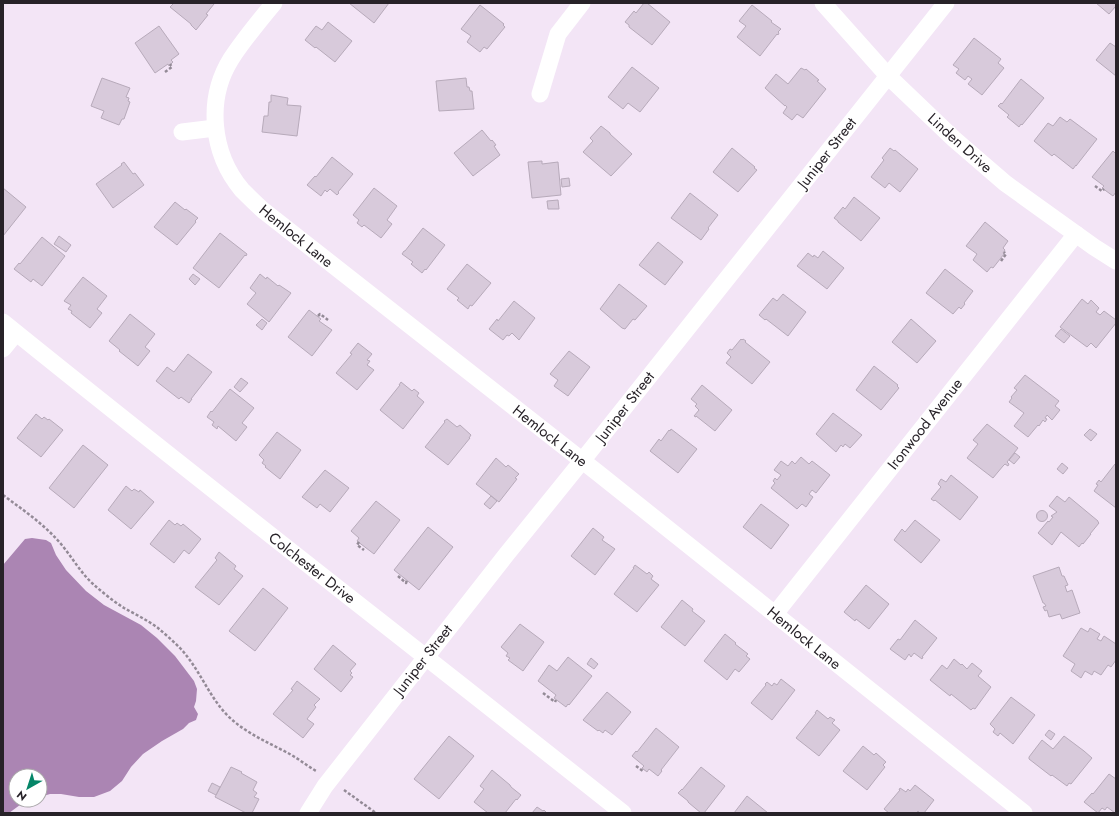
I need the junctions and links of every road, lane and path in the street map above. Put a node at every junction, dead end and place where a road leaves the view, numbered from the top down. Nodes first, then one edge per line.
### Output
1 (274, 3) edge
2 (582, 3) edge
3 (823, 3) edge
4 (946, 3) edge
5 (170, 64) dead end
6 (165, 72) dead end
7 (888, 76) junction
8 (540, 94) dead end
9 (215, 128) junction
10 (182, 132) dead end
11 (1095, 186) dead end
12 (1104, 189) dead end
13 (1076, 234) junction
14 (1004, 252) dead end
15 (1001, 261) dead end
16 (1116, 261) edge
17 (318, 316) dead end
18 (328, 320) dead end
19 (3, 322) edge
20 (16, 333) junction
21 (3, 349) edge
22 (582, 461) junction
23 (3, 495) edge
24 (359, 542) dead end
25 (364, 550) dead end
26 (398, 576) dead end
27 (408, 580) dead end
28 (775, 614) junction
29 (426, 657) junction
30 (543, 693) dead end
31 (556, 700) dead end
32 (636, 766) dead end
33 (644, 770) dead end
34 (319, 773) dead end
35 (340, 787) dead end
36 (308, 813) edge
37 (376, 813) edge
38 (623, 813) edge
39 (1024, 813) edge

1 - 9 street, Hemlock Lane
2 - 8 street
3 - 7 street, Linden Drive
4 - 7 street, Juniper Street
5 - 6 path
7 - 13 street, Linden Drive
7 - 22 street, Juniper Street
9 - 10 street
9 - 22 street, Hemlock Lane
11 - 12 path
13 - 16 street, Linden Drive
13 - 28 street, Ironwood Avenue
14 - 15 path
17 - 18 path
19 - 20 street, Colchester Drive
20 - 21 street
20 - 29 street, Colchester Drive
22 - 28 street, Hemlock Lane
22 - 29 street, Juniper Street
23 - 34 path
24 - 25 path
26 - 27 path
28 - 39 street, Hemlock Lane
29 - 36 street, Juniper Street
29 - 38 street, Colchester Drive
30 - 31 path
32 - 33 path
35 - 37 path

